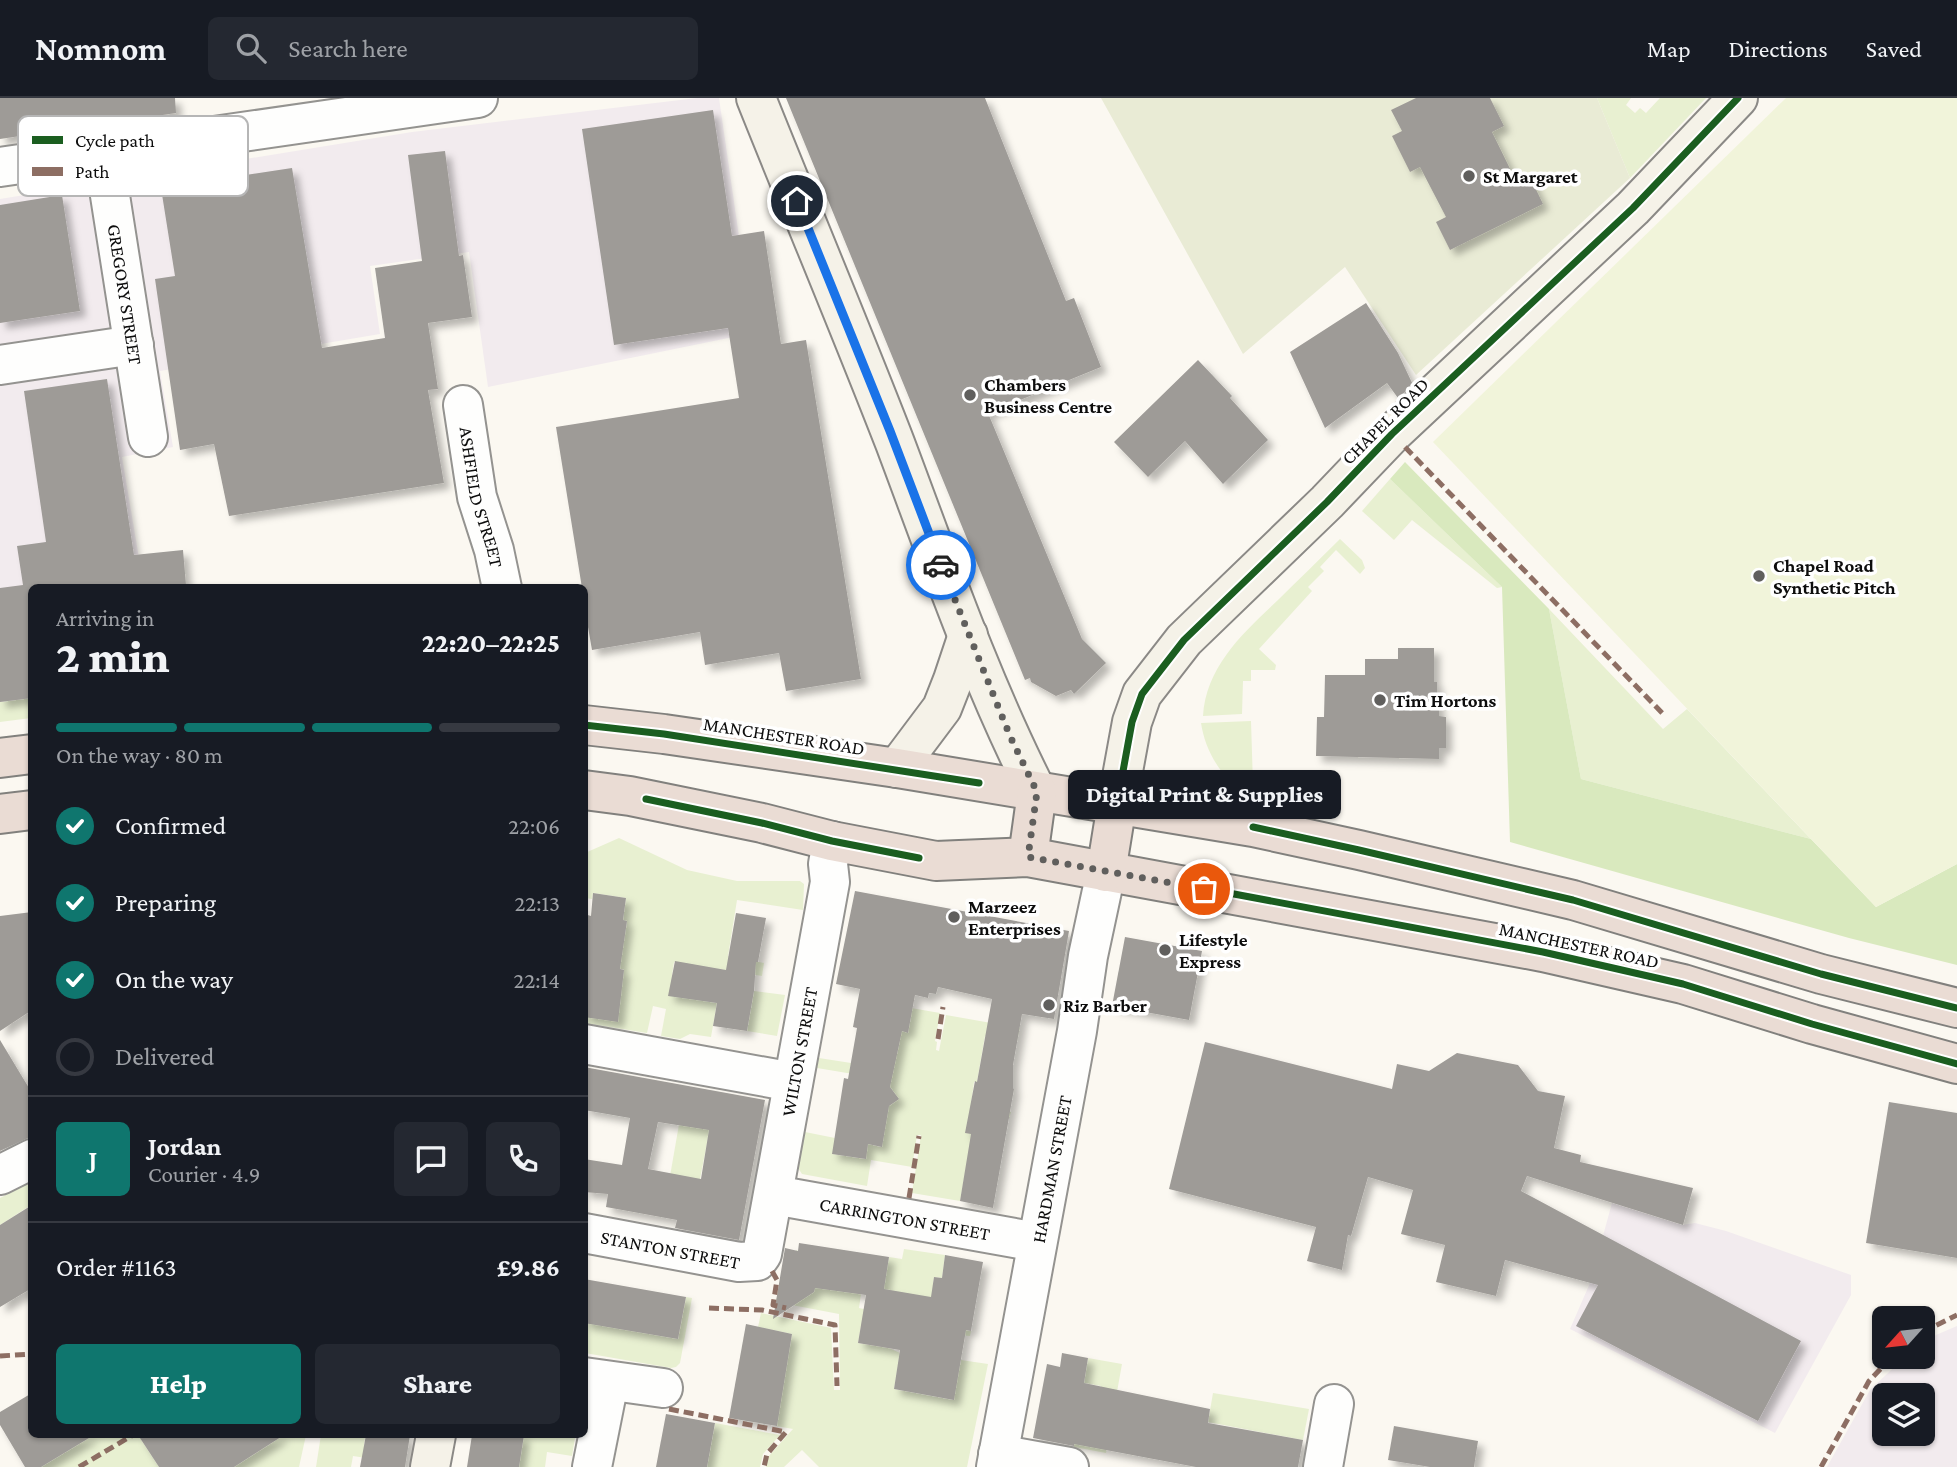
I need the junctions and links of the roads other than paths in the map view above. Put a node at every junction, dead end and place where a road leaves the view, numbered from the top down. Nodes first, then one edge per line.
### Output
1 (756, 98) edge
2 (1738, 98) edge
3 (454, 100) edge
4 (248, 130) edge
5 (18, 164) edge
6 (0, 167) edge
7 (110, 196) edge
8 (134, 345) junction
9 (0, 365) edge
10 (463, 405) dead end
11 (148, 437) dead end
12 (501, 584) edge
13 (968, 635) junction
14 (588, 725) edge
15 (28, 754) edge
16 (0, 758) edge
17 (897, 768) junction
18 (588, 770) edge
19 (588, 791) edge
20 (1037, 792) junction
21 (1117, 804) junction
22 (28, 810) edge
23 (0, 814) edge
24 (762, 823) junction
25 (832, 841) junction
26 (1028, 857) junction
27 (1106, 872) junction
28 (1957, 1008) edge
29 (588, 1045) edge
30 (1957, 1064) edge
31 (793, 1082) junction
32 (28, 1161) edge
33 (0, 1175) edge
34 (774, 1195) junction
35 (588, 1234) edge
36 (1037, 1242) junction
37 (757, 1261) joint
38 (597, 1380) edge
39 (663, 1388) dead end
40 (1334, 1404) dead end
41 (435, 1438) edge
42 (997, 1461) edge
43 (430, 1467) edge
44 (592, 1467) edge
45 (1069, 1467) edge
46 (1322, 1467) edge

1 - 13 street
2 - 21 street, CHAPEL ROAD
3 - 4 street
5 - 6 street
7 - 8 street, GREGORY STREET
8 - 9 street
8 - 11 street, GREGORY STREET
10 - 12 street, ASHFIELD STREET
13 - 17 street
13 - 20 street
14 - 17 highway, MANCHESTER ROAD
15 - 16 highway
17 - 20 highway, MANCHESTER ROAD
18 - 24 highway
19 - 24 highway, MANCHESTER ROAD
20 - 21 highway, MANCHESTER ROAD
20 - 26 highway
21 - 27 highway
21 - 28 highway, MANCHESTER ROAD
22 - 23 highway
24 - 25 highway, MANCHESTER ROAD
25 - 26 highway, MANCHESTER ROAD
25 - 31 street, WILTON STREET
26 - 27 highway, MANCHESTER ROAD
27 - 30 highway, MANCHESTER ROAD
27 - 36 street, HARDMAN STREET
29 - 31 street
31 - 34 street, WILTON STREET
32 - 33 street
34 - 36 street, CARRINGTON STREET
34 - 37 street, WILTON STREET
35 - 37 street, STANTON STREET
36 - 42 street, HARDMAN STREET
38 - 39 street
38 - 44 street
40 - 46 street
41 - 43 street
42 - 45 street

